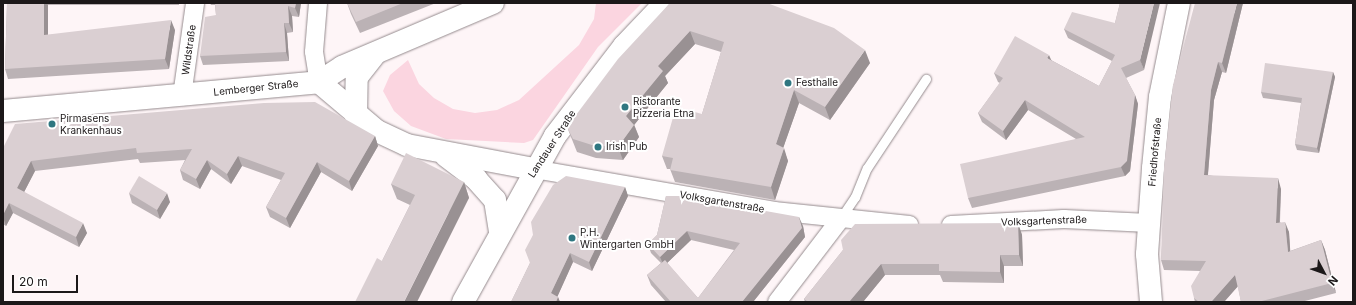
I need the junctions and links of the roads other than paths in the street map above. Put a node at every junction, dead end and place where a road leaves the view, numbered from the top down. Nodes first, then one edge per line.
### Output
1 (196, 3) edge
2 (318, 3) edge
3 (493, 3) edge
4 (665, 3) edge
5 (1179, 3) edge
6 (378, 52) junction
7 (926, 80) dead end
8 (319, 82) junction
9 (182, 96) junction
10 (3, 110) edge
11 (356, 116) junction
12 (440, 152) junction
13 (534, 169) junction
14 (839, 220) junction
15 (1149, 222) junction
16 (500, 232) junction
17 (463, 302) edge
18 (777, 302) edge
19 (1151, 302) edge

1 - 9 street, Wildstraße
2 - 8 street
3 - 6 main road, Lemberger Straße
4 - 13 main road, Landauer Straße
5 - 15 main road, Friedhofstraße
6 - 8 main road, Lemberger Straße
6 - 11 main road
7 - 14 lane
8 - 9 main road, Lemberger Straße
8 - 11 main road, Volksgartenstraße
9 - 10 main road, Lemberger Straße
11 - 12 main road, Volksgartenstraße
12 - 13 main road, Volksgartenstraße
12 - 16 main road
13 - 14 street, Volksgartenstraße
13 - 16 main road, Landauer Straße
14 - 15 street, Volksgartenstraße
14 - 18 street
15 - 19 main road, Friedhofstraße
16 - 17 main road, Landauer Straße

